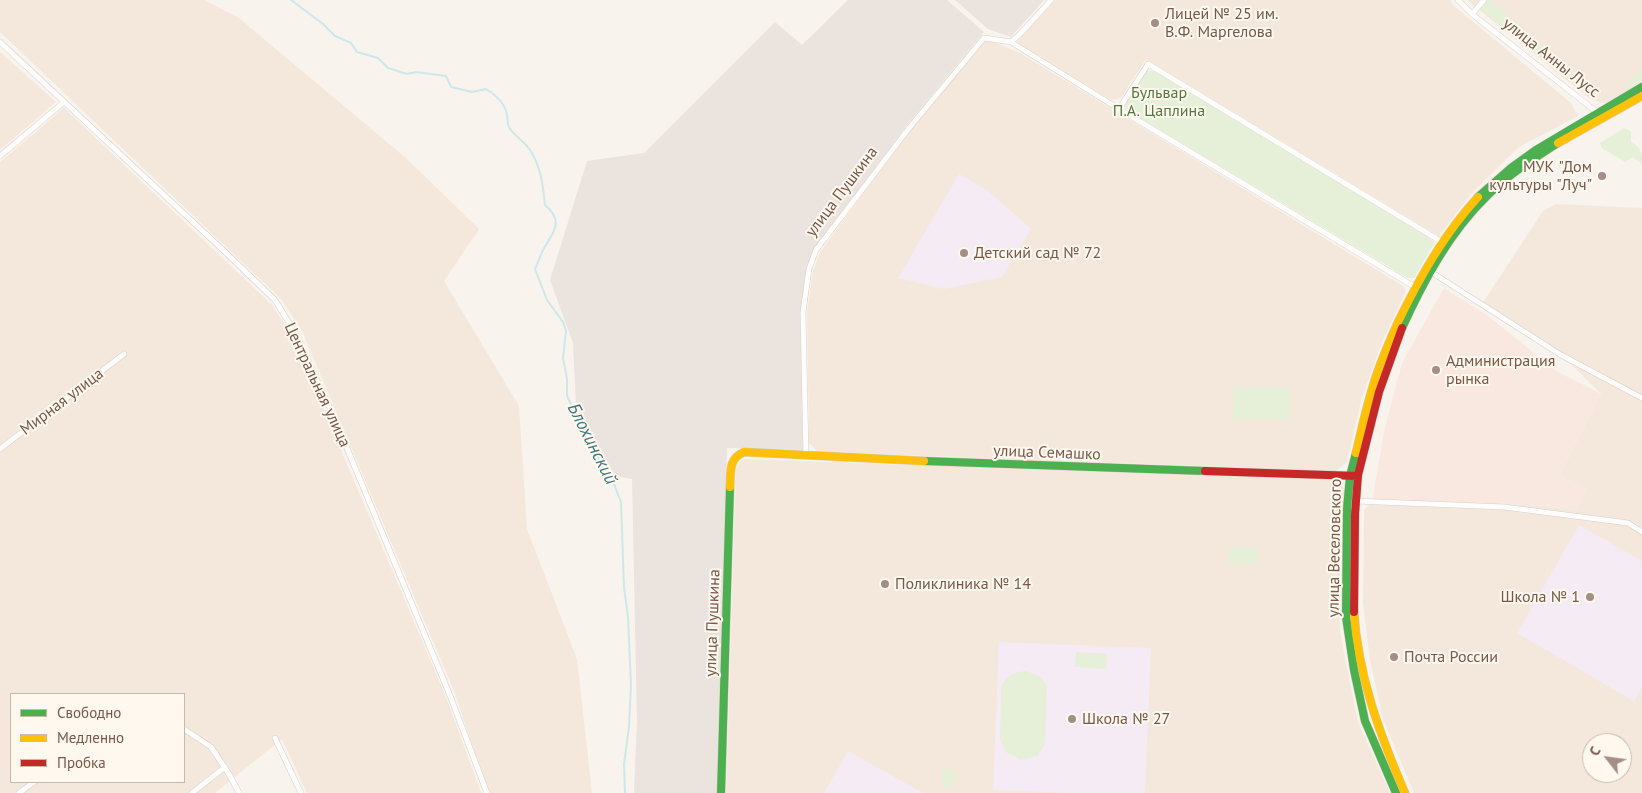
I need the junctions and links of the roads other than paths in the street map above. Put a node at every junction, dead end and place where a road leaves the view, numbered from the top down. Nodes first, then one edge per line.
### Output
1 (1051, 0) edge
2 (1458, 0) edge
3 (1484, 0) edge
4 (1472, 14) junction
5 (0, 42) edge
6 (1011, 42) junction
7 (1642, 87) edge
8 (1642, 96) edge
9 (64, 102) junction
10 (1118, 109) junction
11 (1600, 116) junction
12 (0, 156) edge
13 (1445, 244) junction
14 (1431, 272) junction
15 (1418, 289) junction
16 (124, 354) dead end
17 (1642, 398) edge
18 (0, 449) edge
19 (737, 455) joint
20 (806, 456) junction
21 (1354, 476) junction
22 (1355, 500) junction
23 (1642, 532) edge
24 (1354, 615) junction
25 (1346, 616) junction
26 (185, 730) edge
27 (275, 738) dead end
28 (225, 767) junction
29 (33, 783) edge
30 (19, 793) edge
31 (192, 793) edge
32 (239, 793) edge
33 (301, 793) edge
34 (487, 793) edge
35 (721, 793) edge
36 (1396, 793) edge
37 (1405, 793) edge

1 - 6 street
2 - 4 street, улица Анны Лусс
3 - 4 street
4 - 11 street, улица Анны Лусс
5 - 9 street, Центральная улица
6 - 10 street
6 - 20 street, улица Пушкина
7 - 11 main road, улица Веселовского
8 - 11 main road, улица Веселовского
9 - 12 street
9 - 34 street, Центральная улица
10 - 13 street
10 - 15 street
11 - 13 main road, улица Веселовского
13 - 14 main road, улица Веселовского
13 - 15 main road, улица Веселовского
14 - 15 main road, улица Веселовского
14 - 17 street
15 - 21 main road, улица Веселовского
16 - 18 street, Мирная улица
19 - 20 main road, улица Семашко
19 - 35 main road, улица Пушкина
20 - 21 main road, улица Семашко
21 - 22 main road, улица Веселовского
21 - 25 main road, улица Веселовского
22 - 23 street
22 - 24 main road, улица Веселовского
24 - 25 main road
24 - 37 main road, улица Веселовского
25 - 36 main road, улица Веселовского
26 - 28 street
27 - 33 street
28 - 31 street
28 - 32 street
29 - 30 street

